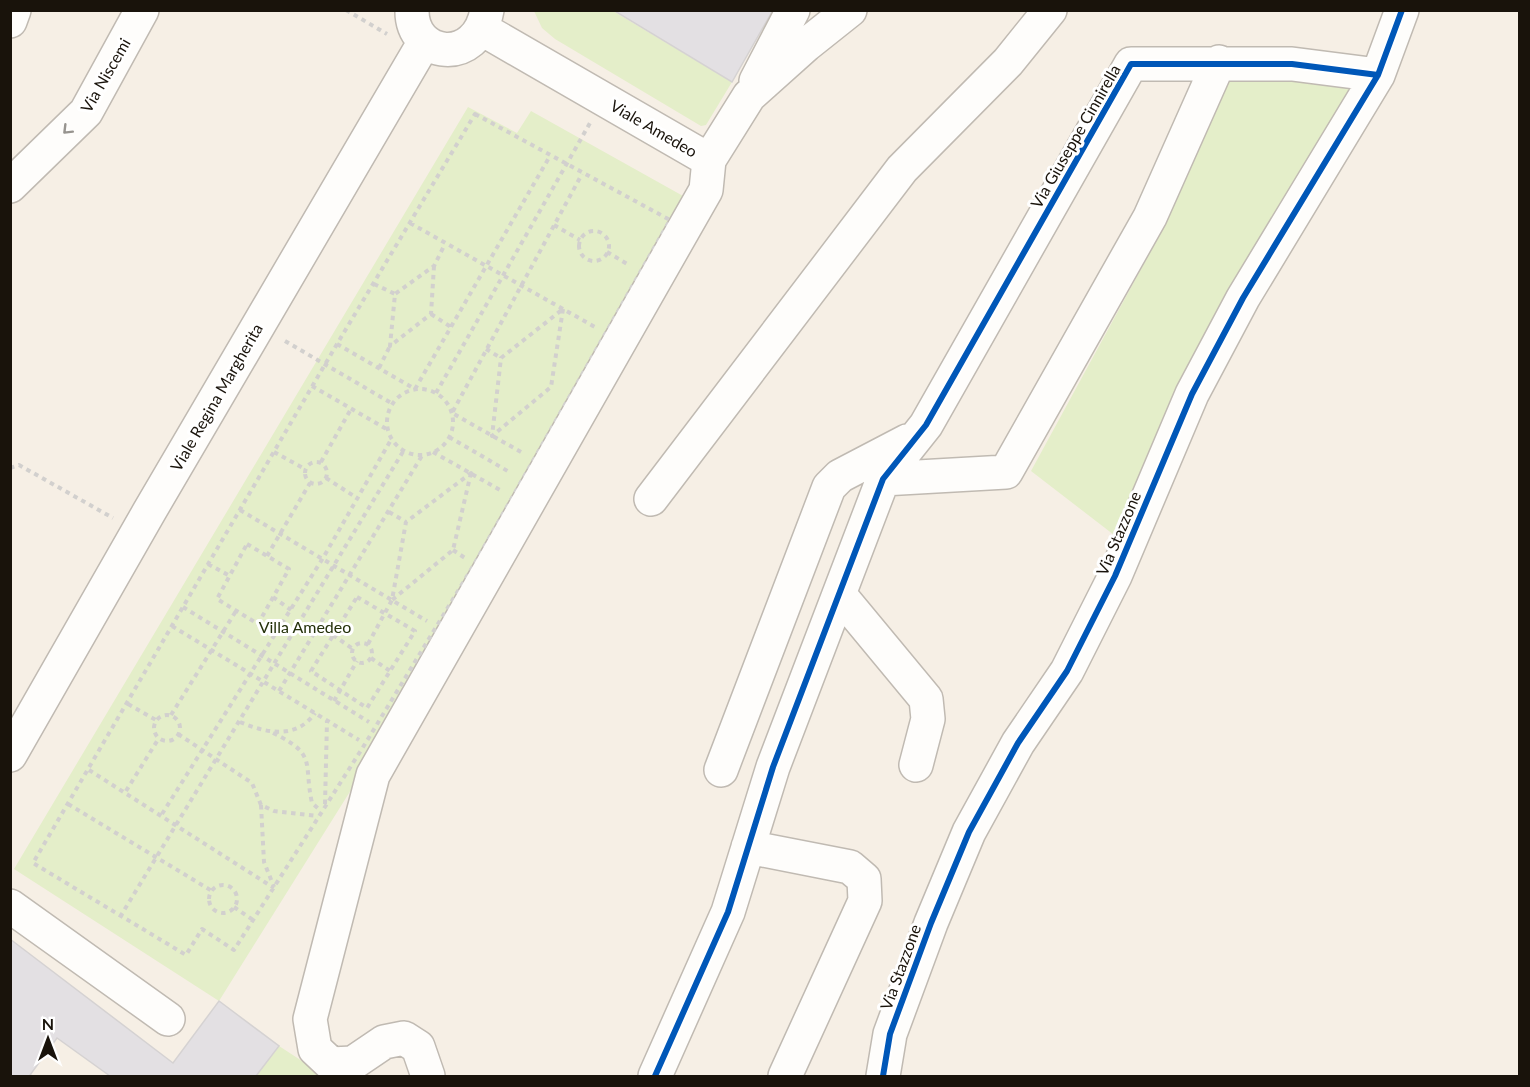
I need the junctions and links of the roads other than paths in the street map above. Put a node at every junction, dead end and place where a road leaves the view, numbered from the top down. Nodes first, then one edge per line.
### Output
1 (14, 10) edge
2 (142, 10) edge
3 (412, 10) edge
4 (792, 10) edge
5 (850, 10) edge
6 (1050, 10) edge
7 (1402, 10) edge
8 (485, 20) edge
9 (10, 21) edge
10 (421, 47) junction
11 (1219, 62) junction
12 (1378, 75) junction
13 (749, 96) junction
14 (709, 160) junction
15 (10, 186) edge
16 (917, 436) junction
17 (884, 479) junction
18 (651, 499) dead end
19 (839, 594) junction
20 (10, 755) edge
21 (916, 765) dead end
22 (721, 770) dead end
23 (748, 847) junction
24 (10, 906) edge
25 (168, 1019) dead end
26 (428, 1077) edge
27 (655, 1077) edge
28 (785, 1077) edge
29 (883, 1077) edge

1 - 9 street
2 -> 15 street, Via Niscemi
3 - 10 street
4 - 13 street
5 - 13 street, Viale Amedeo
6 - 18 street
7 - 12 street, Via Stazzone
8 - 10 street
8 - 14 street, Viale Amedeo
10 - 20 street, Viale Regina Margherita
11 - 12 street, Via Giuseppe Cinnirella
11 - 16 street, Via Giuseppe Cinnirella
11 - 17 street
12 - 29 street, Via Stazzone
13 - 14 street, Viale Amedeo
14 - 26 street
16 - 17 street
16 - 22 street
17 - 19 street
19 - 21 street
19 - 23 street
23 - 27 street
23 - 28 street
24 - 25 street

